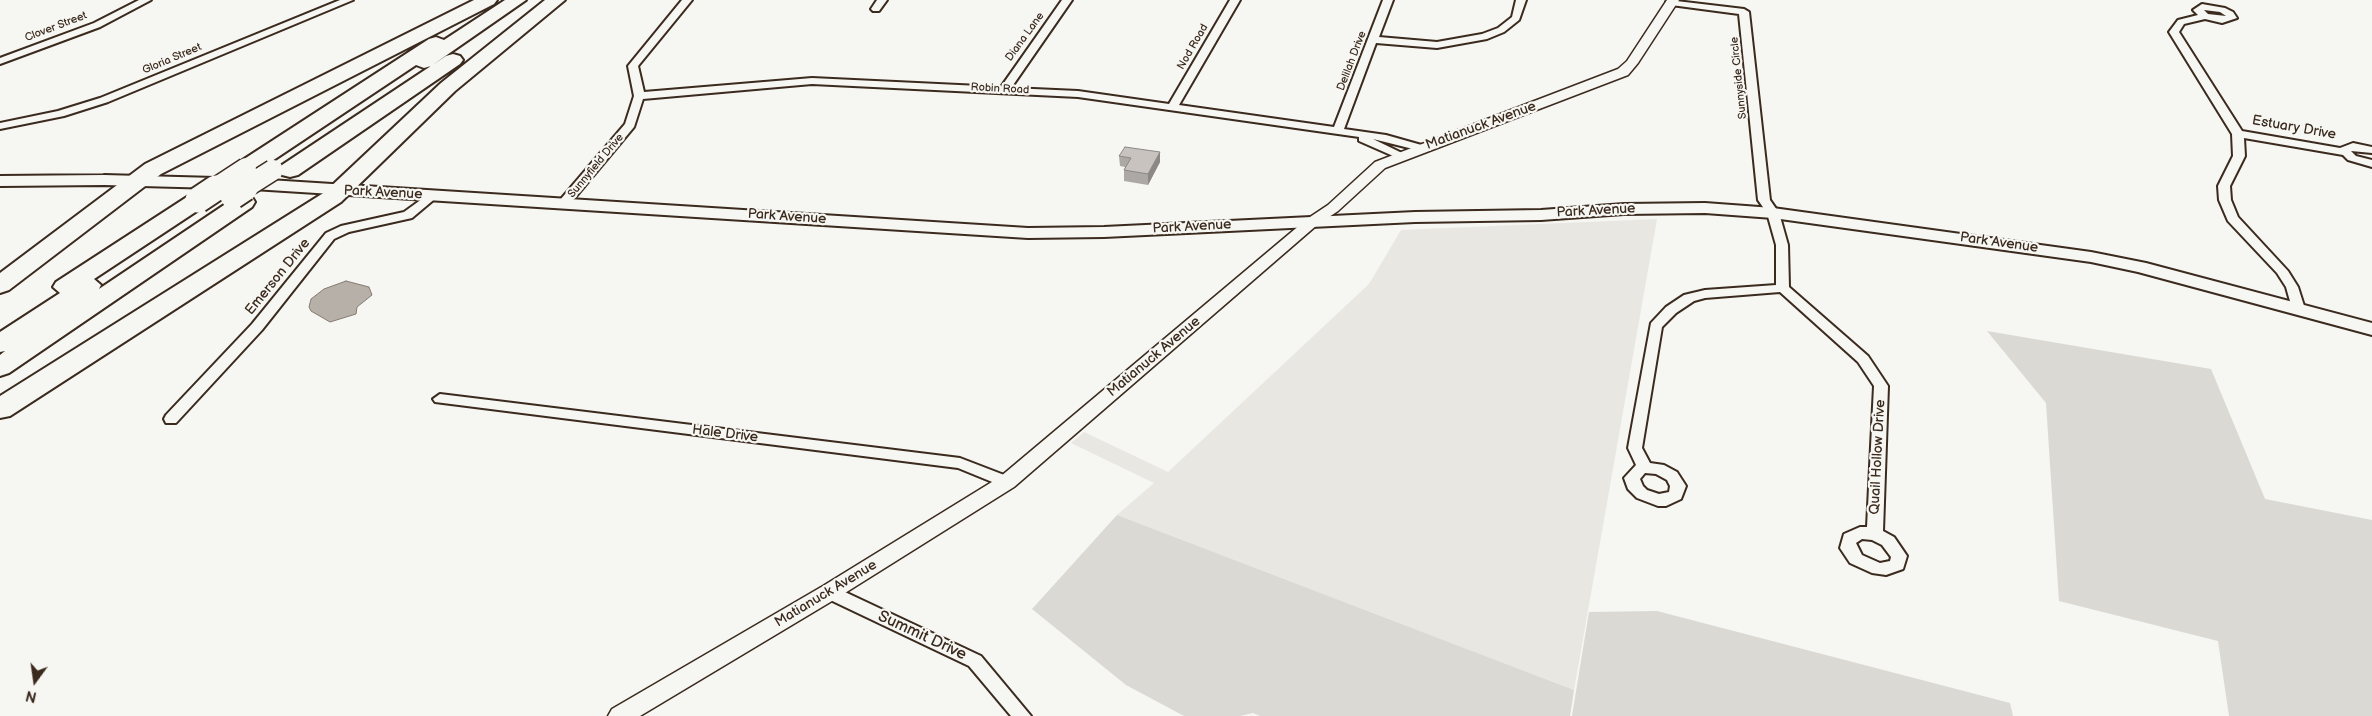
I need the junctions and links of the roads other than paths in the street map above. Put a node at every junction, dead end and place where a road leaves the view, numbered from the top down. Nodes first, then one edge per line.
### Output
1 (146, 0) edge
2 (348, 0) edge
3 (488, 0) edge
4 (502, 0) edge
5 (517, 0) edge
6 (526, 0) edge
7 (541, 0) edge
8 (556, 0) edge
9 (687, 0) edge
10 (1067, 0) edge
11 (1235, 0) edge
12 (1388, 0) edge
13 (1521, 0) edge
14 (1672, 1) edge
15 (2205, 16) dead end
16 (1373, 40) junction
17 (0, 61) edge
18 (1006, 90) junction
19 (638, 96) junction
20 (1173, 108) junction
21 (0, 126) edge
22 (1338, 131) junction
23 (2238, 134) junction
24 (1358, 135) junction
25 (1421, 148) junction
26 (2372, 150) edge
27 (2345, 152) junction
28 (1400, 156) junction
29 (2372, 164) edge
30 (268, 169) junction
31 (137, 180) junction
32 (0, 181) edge
33 (342, 190) junction
34 (433, 196) junction
35 (221, 201) junction
36 (564, 203) junction
37 (1773, 213) junction
38 (1312, 222) junction
39 (0, 285) edge
40 (1783, 288) junction
41 (2298, 309) junction
42 (2372, 329) edge
43 (0, 330) edge
44 (0, 344) edge
45 (0, 352) edge
46 (0, 367) edge
47 (440, 399) dead end
48 (0, 409) edge
49 (171, 419) dead end
50 (1645, 468) dead end
51 (1007, 482) junction
52 (1875, 534) dead end
53 (830, 592) junction
54 (620, 716) edge
55 (1022, 716) edge

1 - 17 street, Clover Street
2 - 21 street, Gloria Street
3 - 31 highway
4 - 30 highway
5 - 30 highway
6 - 30 highway
7 - 30 highway
8 - 33 highway
9 - 19 street, Sunnyfield Drive
10 - 18 street, Diana Lane
11 - 20 street, Nod Road
12 - 16 street, Delilah Drive
13 - 16 street
14 - 25 street, Matianuck Avenue
14 - 37 street, Sunnyside Circle
15 - 23 street
16 - 22 street, Delilah Drive
18 - 19 street, Robin Road
18 - 20 street, Robin Road
19 - 36 street, Sunnyfield Drive
20 - 22 street, Robin Road
22 - 24 street, Robin Road
23 - 27 street, Estuary Drive
23 - 41 street
24 - 25 street, Robin Road
24 - 28 street, Robin Road
25 - 28 street, Matianuck Avenue
26 - 27 street, Estuary Drive
27 - 29 street, Estuary Drive
28 - 38 street, Matianuck Avenue
30 - 35 highway
30 - 35 highway, bridge
31 - 32 main road, Park Avenue
31 - 33 main road, Park Avenue
31 - 39 highway
33 - 34 main road, Park Avenue
33 - 48 highway
34 - 36 main road, Park Avenue
34 - 49 street, Emerson Drive
35 - 43 highway
35 - 44 highway
35 - 45 highway
35 - 46 highway
36 - 38 main road, Park Avenue
37 - 38 main road, Park Avenue
37 - 40 street
37 - 41 main road, Park Avenue
38 - 51 street, Matianuck Avenue
40 - 50 street
40 - 52 street, Quail Hollow Drive
41 - 42 main road, Park Avenue
47 - 51 street, Hale Drive
51 - 53 street, Matianuck Avenue
53 - 54 street, Matianuck Avenue
53 - 55 street, Summit Drive

